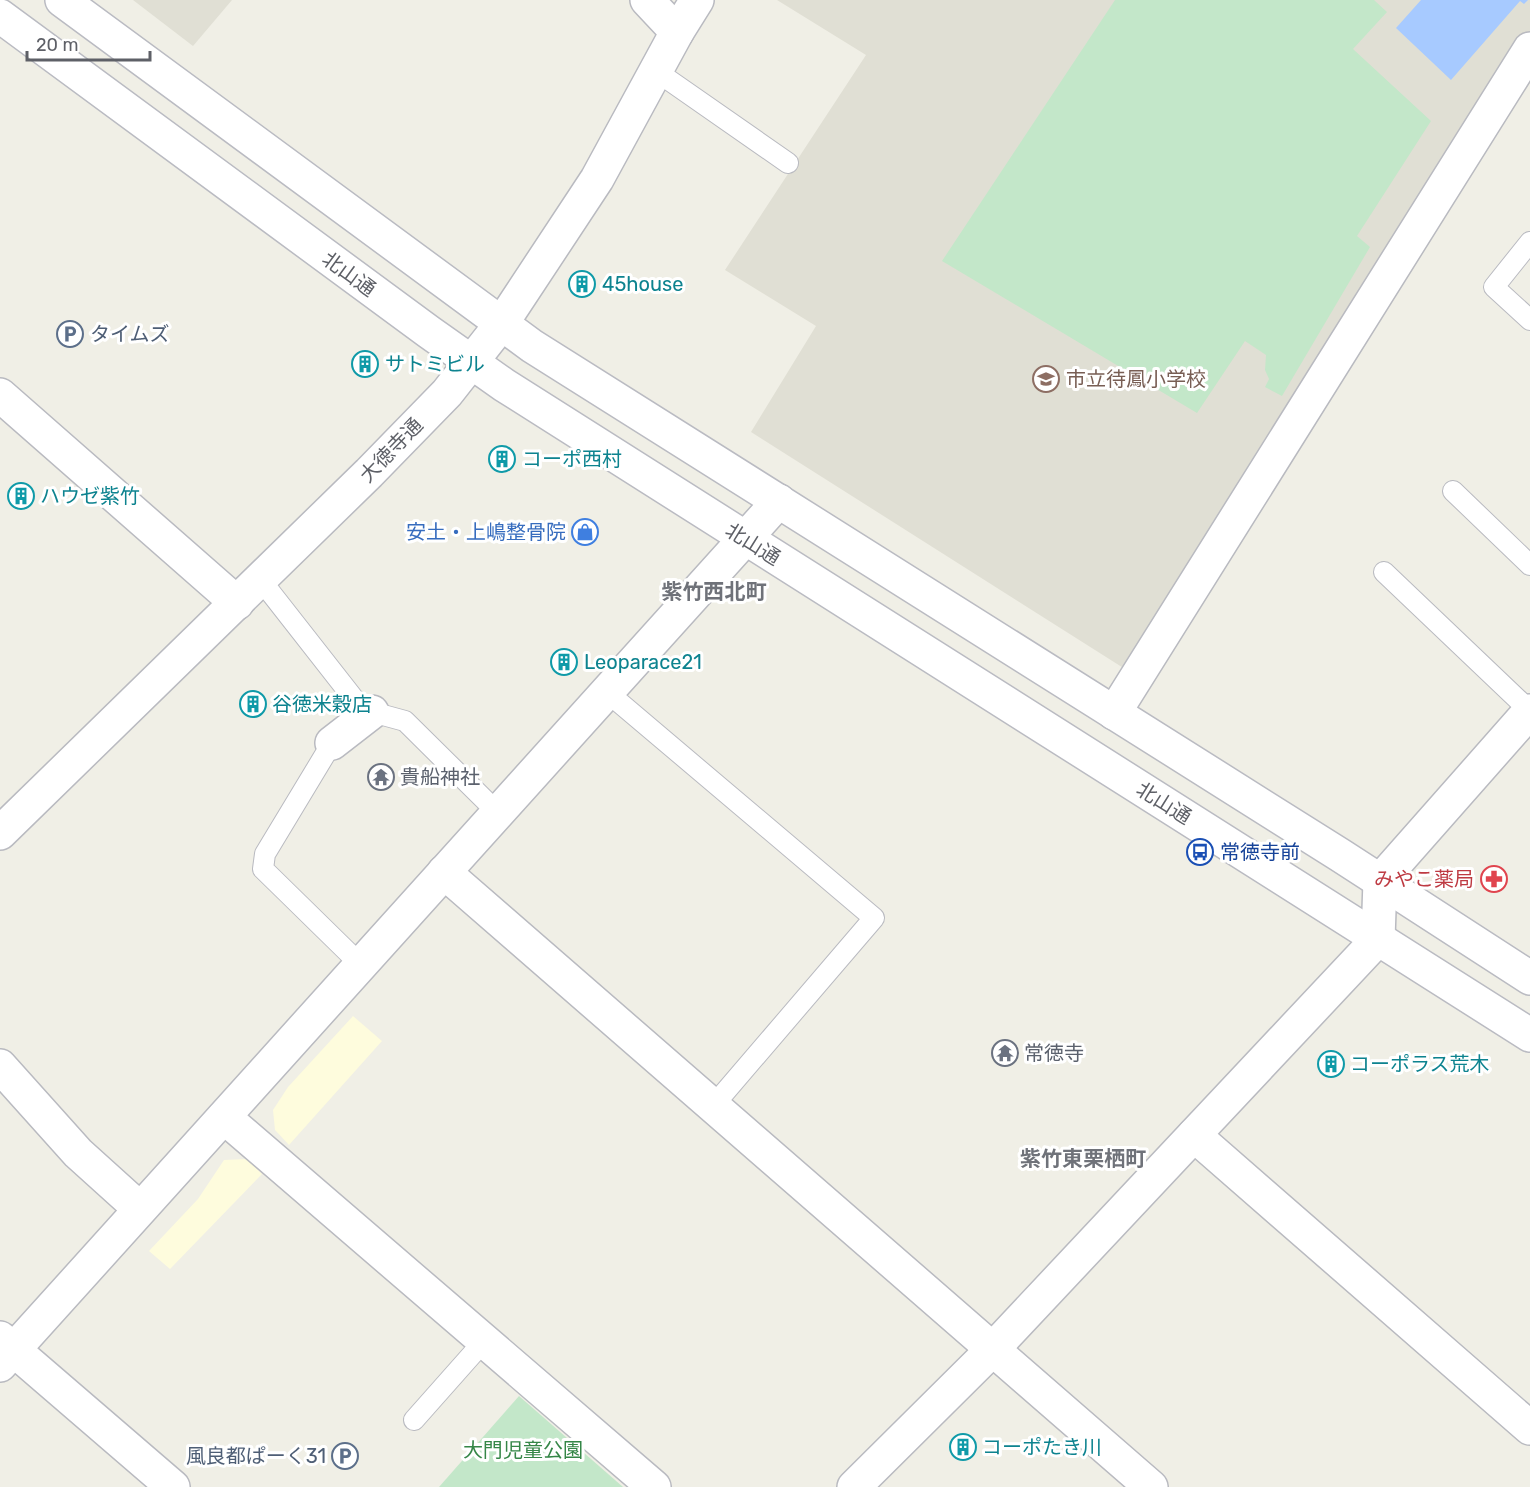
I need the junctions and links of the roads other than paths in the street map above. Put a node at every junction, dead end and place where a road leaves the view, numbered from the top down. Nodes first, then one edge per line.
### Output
1 (62, 0) edge
2 (647, 0) edge
3 (697, 0) edge
4 (0, 16) edge
5 (677, 32) junction
6 (1530, 49) edge
7 (656, 71) junction
8 (788, 163) dead end
9 (1530, 242) edge
10 (1530, 320) edge
11 (502, 323) junction
12 (471, 363) junction
13 (4, 405) edge
14 (1454, 491) dead end
15 (779, 501) junction
16 (745, 539) junction
17 (1530, 565) edge
18 (1384, 572) dead end
19 (260, 579) junction
20 (237, 603) junction
21 (607, 692) junction
22 (1530, 711) edge
23 (372, 712) junction
24 (1114, 713) junction
25 (332, 743) joint
26 (1089, 756) junction
27 (498, 813) junction
28 (0, 833) edge
29 (444, 873) junction
30 (1380, 881) junction
31 (1378, 939) junction
32 (361, 965) junction
33 (1530, 978) edge
34 (1530, 1035) edge
35 (0, 1066) edge
36 (712, 1106) junction
37 (224, 1117) junction
38 (1194, 1135) junction
39 (140, 1209) junction
40 (484, 1341) junction
41 (992, 1350) junction
42 (4, 1351) edge
43 (414, 1420) dead end
44 (1530, 1428) edge
45 (173, 1487) edge
46 (654, 1487) edge
47 (854, 1487) edge
48 (1151, 1487) edge

1 - 11 street
2 - 5 street
3 - 5 street, 大徳寺通
4 - 12 street, 北山通
5 - 7 street, 大徳寺通
6 - 24 street
7 - 8 lane
7 - 11 street, 大徳寺通
9 - 10 lane
11 - 12 street, 大徳寺通
11 - 15 street
12 - 16 street, 北山通
12 - 19 street, 大徳寺通
13 - 20 street
14 - 17 lane
15 - 16 street
15 - 24 street
16 - 21 street
16 - 26 street, 北山通
18 - 22 lane
19 - 20 street, 大徳寺通
19 - 23 lane
20 - 28 street, 大徳寺通
21 - 27 street
21 - 36 lane
22 - 30 street
23 - 25 street
23 - 27 lane
24 - 26 street
24 - 30 street
25 - 32 lane
26 - 31 street, 北山通
27 - 29 street
29 - 32 street
29 - 36 street
30 - 31 street
30 - 33 street
31 - 34 street, 北山通
31 - 38 street
32 - 37 street
35 - 39 street
36 - 41 street
37 - 39 street
37 - 40 street
38 - 41 street
38 - 44 street
39 - 42 street
40 - 43 lane
40 - 46 street
41 - 47 street
41 - 48 street
42 - 45 street

